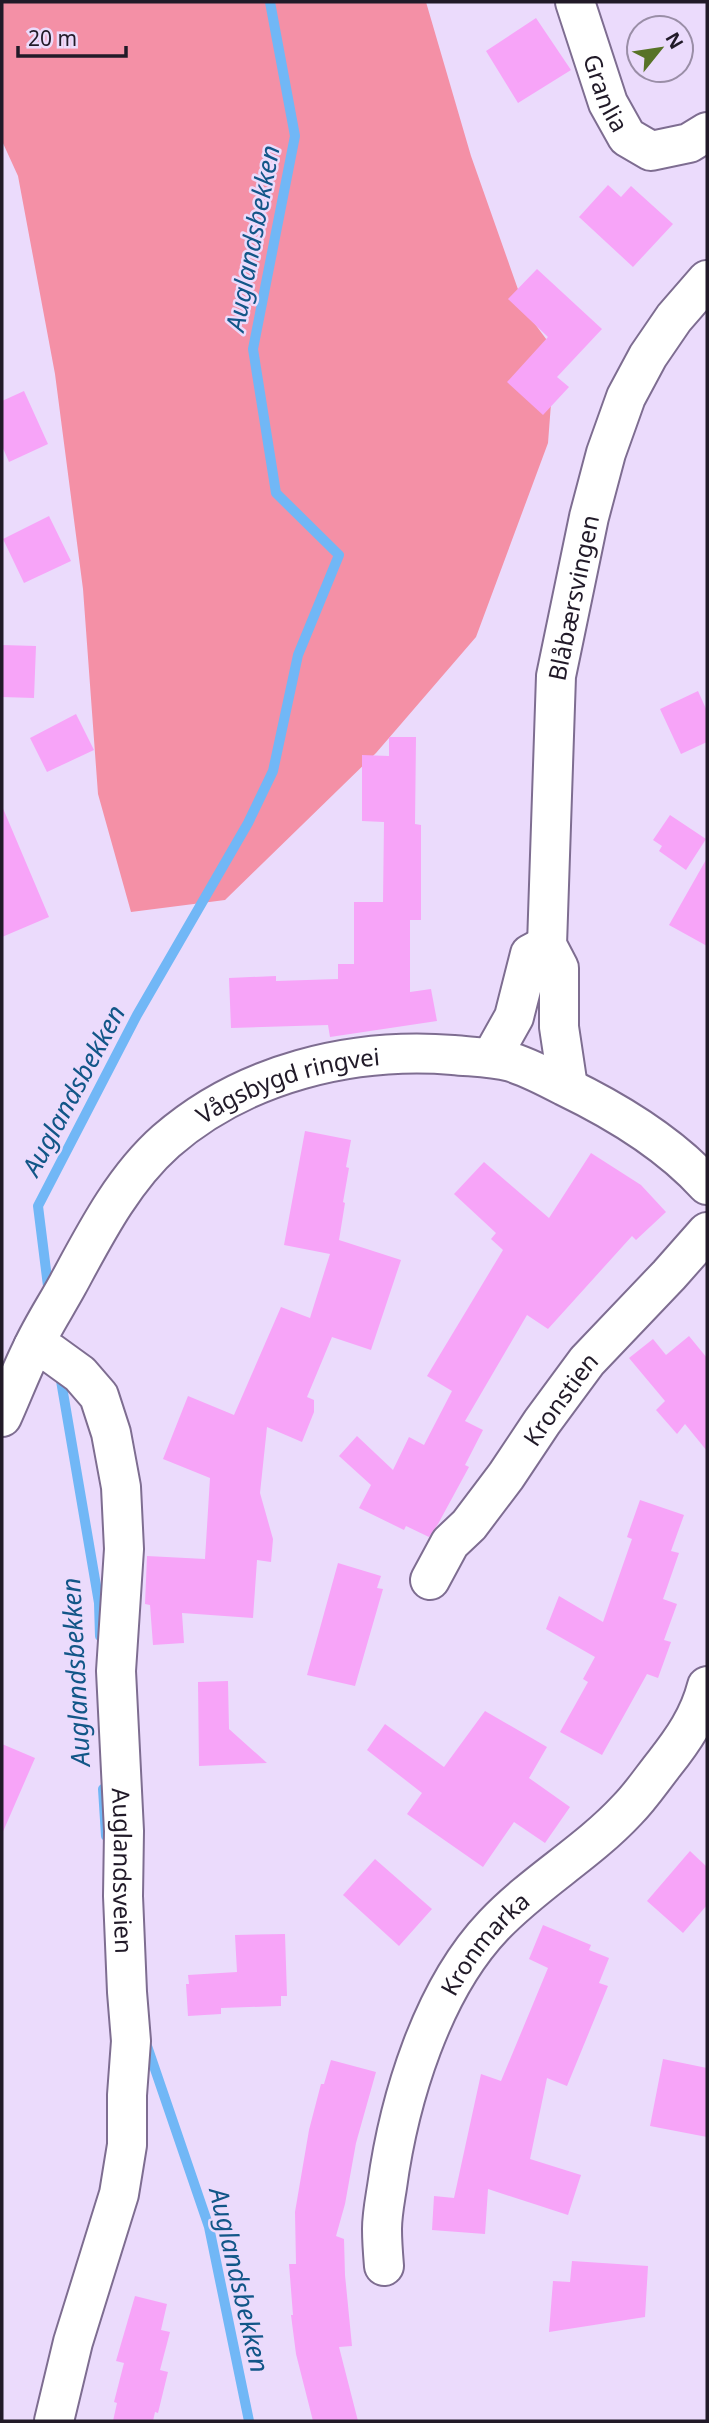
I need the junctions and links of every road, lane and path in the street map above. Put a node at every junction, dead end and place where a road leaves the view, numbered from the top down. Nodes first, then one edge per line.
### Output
1 (575, 2) edge
2 (707, 132) edge
3 (707, 280) edge
4 (547, 945) junction
5 (491, 1058) junction
6 (568, 1087) junction
7 (707, 1185) edge
8 (707, 1232) edge
9 (33, 1347) junction
10 (2, 1417) edge
11 (430, 1580) dead end
12 (707, 1686) edge
13 (384, 2266) dead end
14 (54, 2421) edge

1 - 2 street, Granlia
3 - 4 street, Blåbærsvingen
4 - 5 street
4 - 6 street, Blåbærsvingen
5 - 6 street, Vågsbygd ringvei
5 - 9 street, Vågsbygd ringvei
6 - 7 street, Vågsbygd ringvei
8 - 11 street, Kronstien
9 - 10 street, Vågsbygd ringvei
9 - 14 street, Auglandsveien
12 - 13 street, Kronmarka

